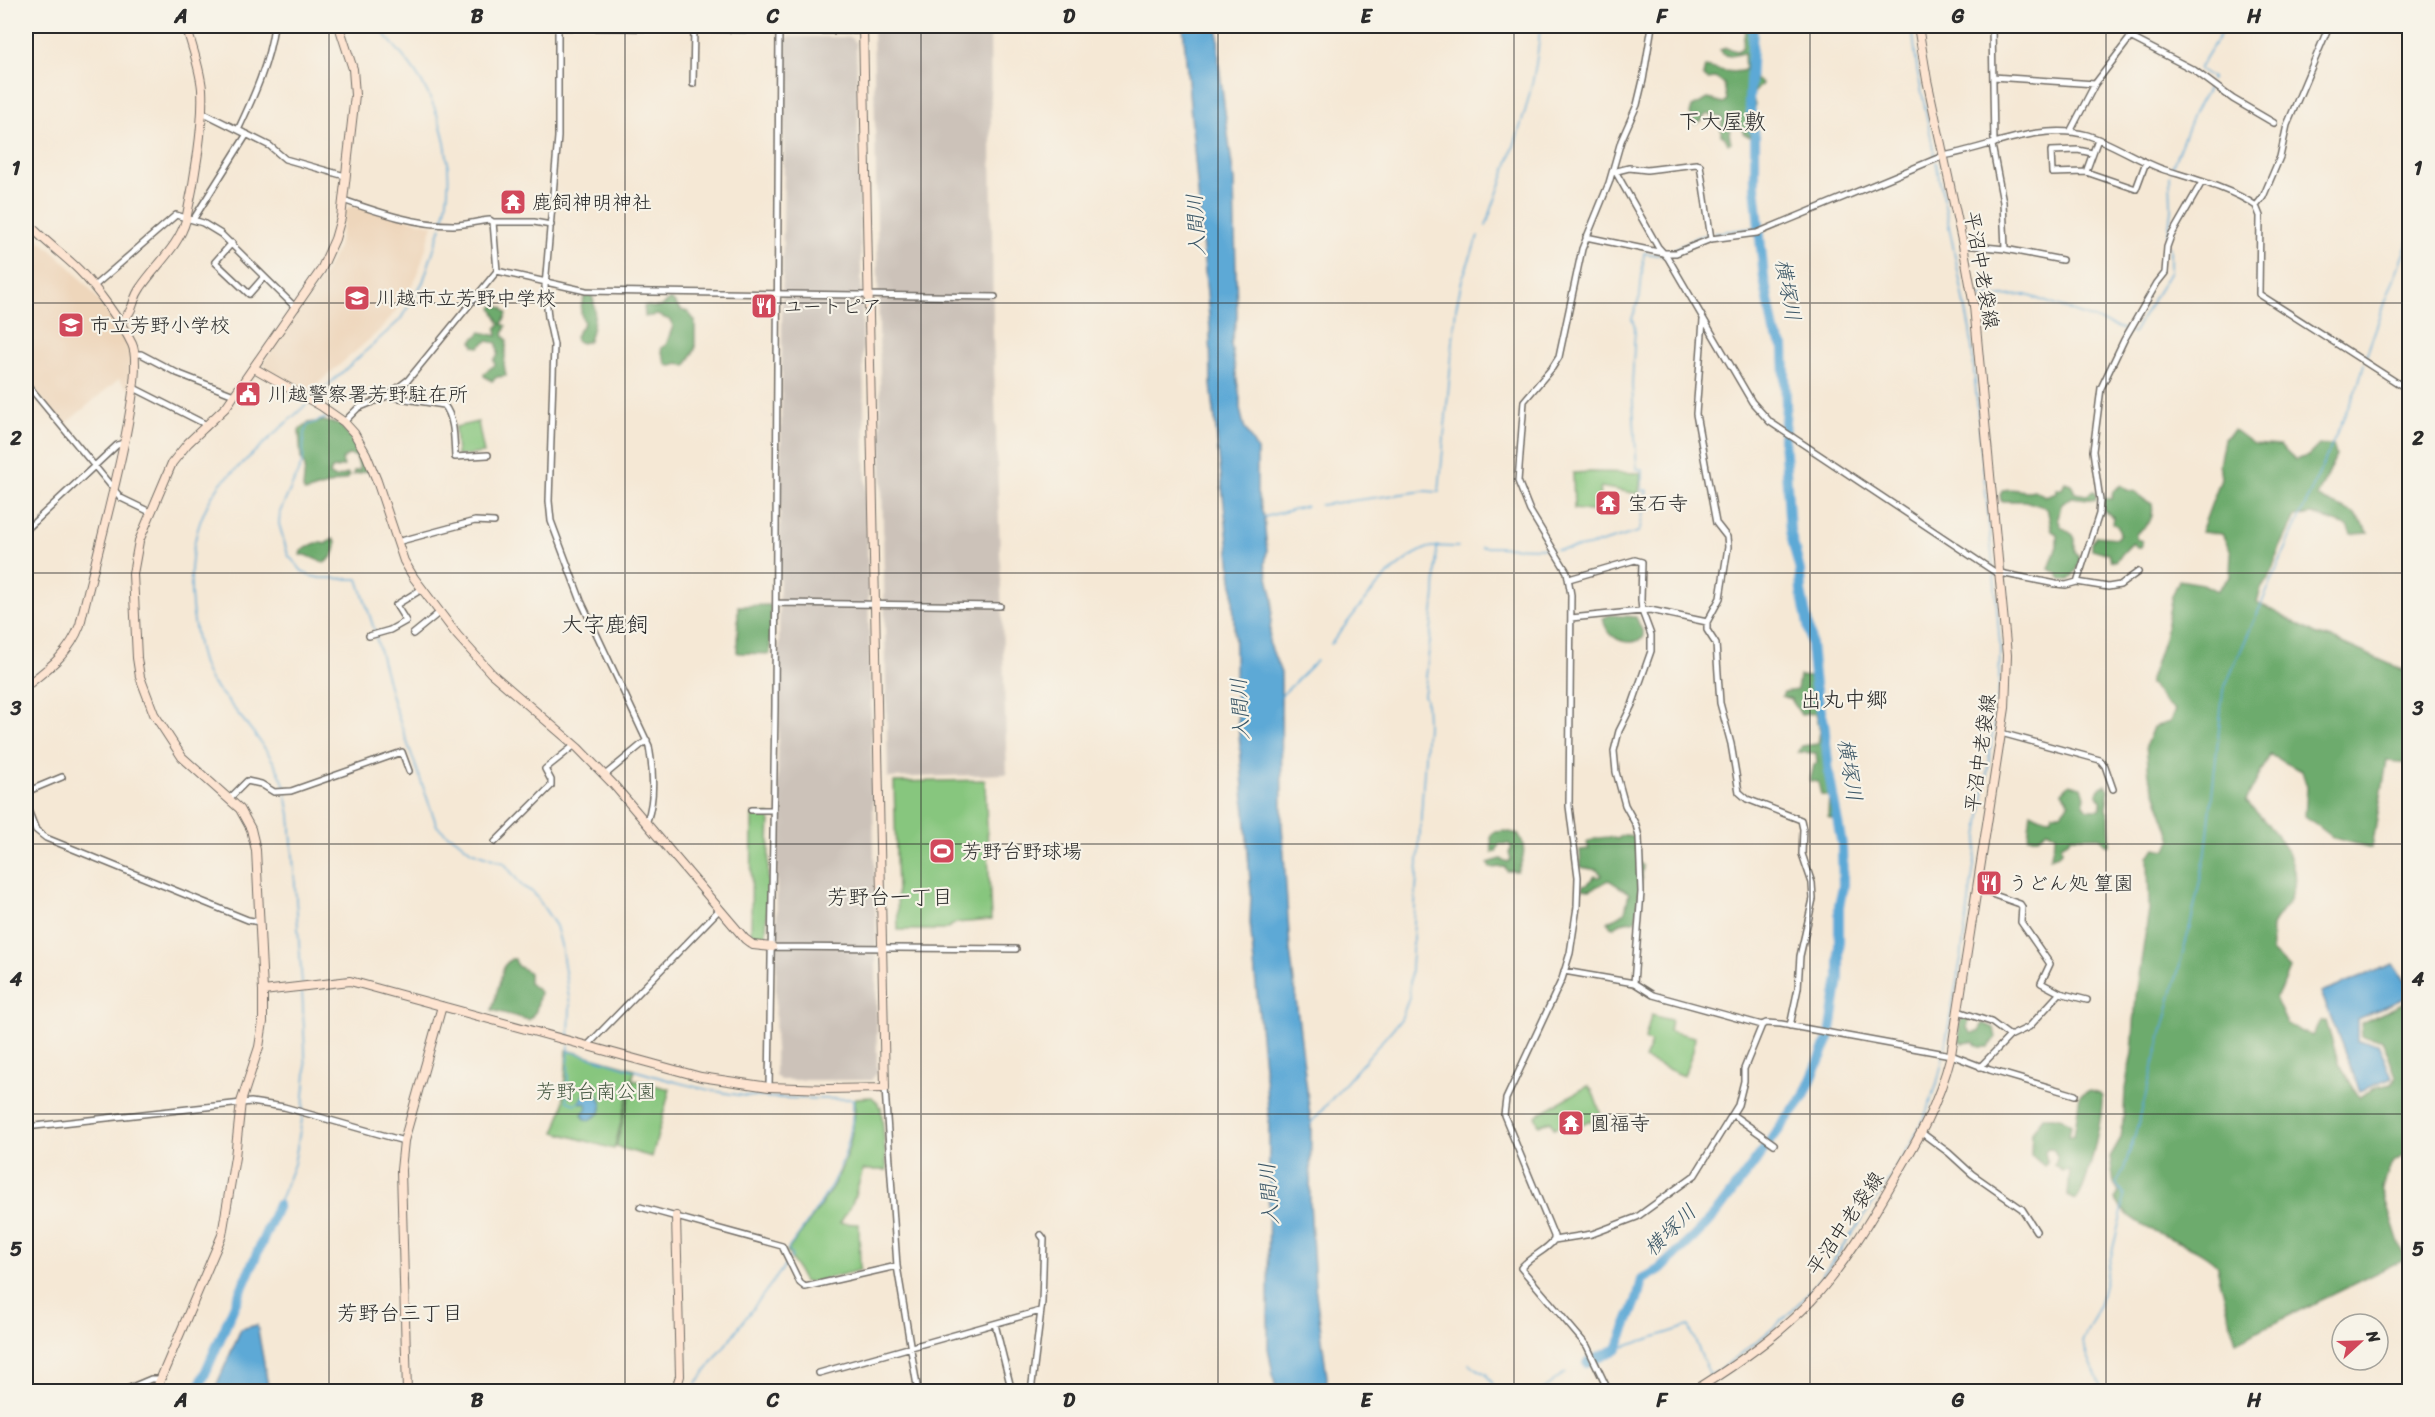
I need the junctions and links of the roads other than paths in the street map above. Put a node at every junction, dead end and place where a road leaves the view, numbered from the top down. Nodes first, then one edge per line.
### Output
1 (186, 26) edge
2 (274, 26) edge
3 (339, 26) edge
4 (459, 26) edge
5 (1652, 26) edge
6 (1918, 26) edge
7 (1992, 26) edge
8 (2139, 26) edge
9 (2329, 26) edge
10 (558, 27) edge
11 (642, 27) edge
12 (694, 28) junction
13 (779, 28) junction
14 (863, 28) edge
15 (2130, 37) junction
16 (1993, 77) junction
17 (693, 84) dead end
18 (2095, 84) junction
19 (202, 112) junction
20 (2274, 123) dead end
21 (238, 130) junction
22 (2070, 132) junction
23 (247, 134) junction
24 (2098, 139) junction
25 (1993, 145) junction
26 (2092, 153) junction
27 (1943, 156) junction
28 (2146, 162) junction
29 (1616, 170) junction
30 (2086, 172) junction
31 (345, 176) junction
32 (2202, 182) junction
33 (343, 201) junction
34 (2256, 206) junction
35 (26, 220) edge
36 (190, 220) junction
37 (493, 222) junction
38 (551, 225) junction
39 (1586, 237) junction
40 (1711, 238) junction
41 (232, 243) junction
42 (1963, 245) junction
43 (2005, 249) junction
44 (1663, 253) junction
45 (2062, 260) dead end
46 (497, 271) junction
47 (263, 278) junction
48 (546, 282) junction
49 (93, 287) junction
50 (778, 294) junction
51 (870, 295) junction
52 (995, 297) dead end
53 (296, 308) junction
54 (1703, 320) junction
55 (119, 323) junction
56 (135, 354) junction
57 (254, 368) junction
58 (26, 383) edge
59 (134, 388) junction
60 (2409, 391) edge
61 (234, 395) junction
62 (387, 396) junction
63 (344, 422) junction
64 (207, 427) junction
65 (124, 443) junction
66 (488, 454) dead end
67 (94, 466) junction
68 (112, 488) junction
69 (150, 512) junction
70 (494, 522) dead end
71 (26, 530) edge
72 (397, 542) junction
73 (2138, 572) dead end
74 (2000, 573) junction
75 (1569, 579) junction
76 (2077, 582) junction
77 (422, 589) junction
78 (776, 603) junction
79 (876, 605) junction
80 (1000, 606) dead end
81 (1642, 611) junction
82 (440, 612) junction
83 (1571, 618) junction
84 (1707, 622) junction
85 (412, 634) dead end
86 (369, 636) dead end
87 (26, 686) edge
88 (2001, 733) junction
89 (647, 740) junction
90 (575, 745) junction
91 (409, 771) dead end
92 (605, 775) junction
93 (62, 777) dead end
94 (2113, 789) dead end
95 (26, 792) edge
96 (229, 799) junction
97 (26, 805) edge
98 (751, 810) dead end
99 (773, 810) junction
100 (647, 822) junction
101 (495, 842) dead end
102 (1977, 889) junction
103 (720, 909) junction
104 (260, 922) junction
105 (772, 947) junction
106 (882, 947) junction
107 (1016, 949) dead end
108 (1564, 971) junction
109 (1634, 983) junction
110 (263, 991) junction
111 (2060, 993) junction
112 (2087, 1000) dead end
113 (442, 1006) junction
114 (1958, 1011) junction
115 (1762, 1025) junction
116 (1790, 1026) junction
117 (2010, 1036) junction
118 (587, 1046) junction
119 (1951, 1054) junction
120 (1980, 1066) junction
121 (769, 1087) junction
122 (885, 1088) junction
123 (2075, 1095) dead end
124 (241, 1102) junction
125 (1732, 1115) junction
126 (26, 1127) edge
127 (1922, 1133) junction
128 (404, 1141) junction
129 (1774, 1144) dead end
130 (640, 1207) dead end
131 (676, 1216) junction
132 (2036, 1231) dead end
133 (1041, 1235) dead end
134 (1554, 1240) junction
135 (897, 1266) junction
136 (1040, 1311) junction
137 (995, 1324) junction
138 (909, 1347) junction
139 (819, 1373) dead end
140 (161, 1378) junction
141 (120, 1392) edge
142 (155, 1392) edge
143 (407, 1392) edge
144 (675, 1392) edge
145 (918, 1392) edge
146 (1012, 1392) edge
147 (1031, 1392) edge
148 (1610, 1392) edge
149 (1692, 1392) edge

1 - 19 street
2 - 21 street
3 - 31 street
4 - 10 street
5 - 29 street
6 - 27 street, 平沼中老袋線
7 - 16 street
8 - 15 street
9 - 34 street
10 - 11 street
10 - 38 street
11 - 12 street
12 - 13 street
12 - 17 street
13 - 14 street
13 - 50 street
14 - 51 street
15 - 18 street
15 - 20 street
16 - 18 street
16 - 25 street
18 - 22 street
19 - 21 street
19 - 36 street
21 - 23 street
22 - 24 street
22 - 25 street
23 - 31 street
23 - 36 street
24 - 26 street
24 - 28 street
25 - 27 street
25 - 43 street
26 - 30 street
26 - 30 street
27 - 40 street
27 - 42 street, 平沼中老袋線
28 - 30 street
28 - 32 street
29 - 39 street
29 - 40 street
29 - 44 street
31 - 33 street
32 - 34 street
32 - 76 street
33 - 37 street
33 - 53 street
34 - 60 street
35 - 49 street
36 - 41 street
36 - 49 street
36 - 55 street
37 - 38 street
37 - 46 street
38 - 48 street
39 - 44 street
39 - 75 street
40 - 44 street
41 - 47 street
41 - 47 street
42 - 43 street
42 - 74 street, 平沼中老袋線
43 - 45 street
44 - 54 street
46 - 48 street
46 - 62 street
47 - 53 street
48 - 50 street
48 - 89 street
49 - 55 street
50 - 51 street
50 - 78 street
51 - 52 street
51 - 79 street
53 - 57 street
54 - 74 street
54 - 84 street
55 - 56 street
56 - 59 street
56 - 61 street
57 - 61 street
57 - 63 street
58 - 67 street
59 - 64 street
59 - 65 street
61 - 64 street
62 - 63 street
62 - 66 street
63 - 72 street
64 - 69 street
65 - 67 street
65 - 68 street
67 - 68 street
67 - 71 street
68 - 69 street
68 - 87 street
69 - 96 street
70 - 72 street
72 - 77 street
73 - 76 street
74 - 76 street
74 - 88 street, 平沼中老袋線
75 - 81 street
75 - 83 street
77 - 82 street
77 - 86 street
78 - 79 street
78 - 99 street
79 - 80 street
79 - 106 street
81 - 83 street
81 - 84 street
81 - 109 street
82 - 85 street
82 - 90 street
83 - 108 street
84 - 116 street
88 - 94 street
88 - 102 street, 平沼中老袋線
89 - 92 street
89 - 100 street
90 - 92 street
90 - 101 street
91 - 96 street
92 - 100 street
93 - 95 street
96 - 104 street
97 - 104 street
98 - 99 street
99 - 105 street
100 - 103 street
102 - 111 street
102 - 114 street, 平沼中老袋線
103 - 105 street
103 - 118 street
104 - 110 street
105 - 106 street
105 - 121 street
106 - 107 street
106 - 122 street
108 - 109 street
108 - 134 street
109 - 115 street
110 - 113 street
110 - 124 street
111 - 112 street
111 - 117 street
113 - 118 street
113 - 128 street
114 - 117 street
114 - 119 street, 平沼中老袋線
115 - 116 street
115 - 125 street
116 - 119 street
117 - 120 street
118 - 121 street
119 - 120 street
119 - 127 street, 平沼中老袋線
120 - 123 street
121 - 122 street
122 - 135 street
124 - 126 street
124 - 128 street
124 - 140 street
125 - 129 street
125 - 134 street
127 - 132 street
127 - 149 street, 平沼中老袋線
128 - 143 street
130 - 131 street
131 - 135 street
131 - 144 street
133 - 136 street
134 - 148 street
135 - 138 street
136 - 137 street
136 - 147 street
137 - 138 street
137 - 146 street
138 - 139 street
138 - 145 street
140 - 141 street
140 - 142 street

